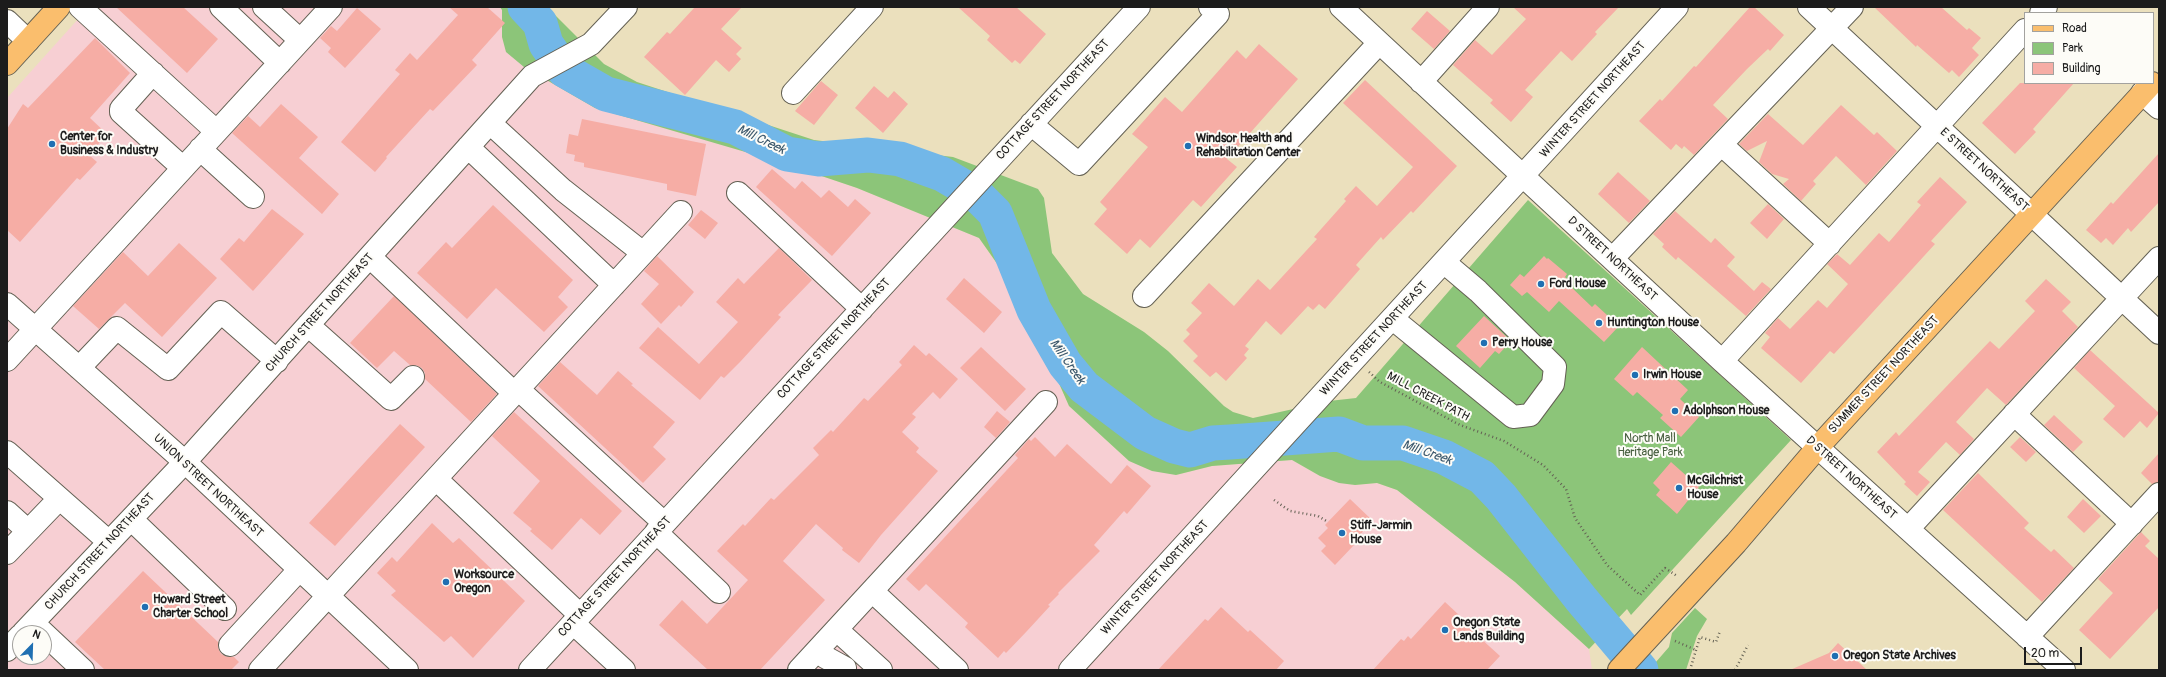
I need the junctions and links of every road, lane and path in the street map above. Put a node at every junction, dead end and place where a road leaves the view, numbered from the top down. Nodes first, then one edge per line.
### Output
1 (59, 7) edge
2 (80, 7) edge
3 (221, 7) edge
4 (264, 7) edge
5 (625, 7) edge
6 (872, 7) edge
7 (1138, 7) edge
8 (1210, 7) edge
9 (1341, 7) edge
10 (1488, 7) edge
11 (1677, 7) edge
12 (1809, 7) edge
13 (1852, 7) edge
14 (327, 8) edge
15 (7, 21) edge
16 (1833, 29) junction
17 (2024, 31) edge
18 (300, 40) junction
19 (28, 41) junction
20 (1379, 42) junction
21 (280, 63) junction
22 (7, 64) edge
23 (153, 73) junction
24 (1421, 82) junction
25 (2149, 86) edge
26 (793, 93) dead end
27 (2159, 108) edge
28 (490, 123) junction
29 (1031, 124) junction
30 (1938, 127) junction
31 (216, 131) junction
32 (1722, 145) junction
33 (468, 147) junction
34 (200, 149) junction
35 (183, 168) junction
36 (1522, 178) junction
37 (738, 193) dead end
38 (253, 197) dead end
39 (681, 212) dead end
40 (2032, 215) junction
41 (1830, 244) junction
42 (643, 253) junction
43 (370, 257) junction
44 (1613, 258) junction
45 (2159, 258) edge
46 (1444, 263) junction
47 (614, 285) junction
48 (1144, 296) dead end
49 (2122, 298) junction
50 (7, 304) edge
51 (862, 309) junction
52 (1393, 319) junction
53 (308, 325) junction
54 (35, 329) junction
55 (2159, 333) edge
56 (7, 360) edge
57 (1355, 360) junction
58 (277, 361) junction
59 (1722, 361) junction
60 (78, 368) junction
61 (412, 377) dead end
62 (516, 391) junction
63 (1046, 402) dead end
64 (2014, 414) junction
65 (1818, 447) junction
66 (7, 452) edge
67 (185, 462) junction
68 (436, 478) junction
69 (2159, 494) edge
70 (59, 499) junction
71 (1274, 500) dead end
72 (7, 512) edge
73 (131, 519) junction
74 (1328, 522) dead end
75 (2132, 524) junction
76 (660, 528) junction
77 (1908, 529) junction
78 (28, 531) junction
79 (109, 542) junction
80 (7, 553) edge
81 (299, 570) junction
82 (1694, 587) junction
83 (872, 591) junction
84 (719, 592) dead end
85 (327, 597) junction
86 (226, 609) dead end
87 (576, 619) junction
88 (31, 625) edge
89 (837, 630) junction
90 (1720, 630) dead end
91 (2027, 637) junction
92 (1675, 641) dead end
93 (230, 645) dead end
94 (1748, 645) dead end
95 (52, 649) edge
96 (1696, 650) junction
97 (808, 663) edge
98 (837, 669) edge
99 (83, 670) edge
100 (260, 670) edge
101 (407, 670) edge
102 (530, 670) edge
103 (624, 670) edge
104 (881, 670) edge
105 (957, 670) edge
106 (1070, 670) edge
107 (1619, 670) edge
108 (1690, 670) edge
109 (1735, 670) edge
110 (2064, 670) edge

1 - 19 main road
2 - 23 street
3 - 21 street
4 - 18 street
5 - 28 street, CHURCH STREET NORTHEAST
6 - 26 street
7 - 29 street, COTTAGE STREET NORTHEAST
8 - 29 street
9 - 20 street, D STREET NORTHEAST
10 - 24 street
11 - 36 street, WINTER STREET NORTHEAST
12 - 16 street, E STREET NORTHEAST
13 - 16 street
14 - 18 street
15 - 19 street
16 - 30 street, E STREET NORTHEAST
16 - 32 street
17 - 30 street
18 - 21 street
19 - 22 main road
20 - 24 street, D STREET NORTHEAST
20 - 48 street
21 - 31 street
23 - 31 street
23 - 35 street
24 - 36 street, D STREET NORTHEAST
25 - 27 street
25 - 40 main road, SUMMER STREET NORTHEAST
28 - 33 street, CHURCH STREET NORTHEAST
28 - 42 street
29 - 51 street, COTTAGE STREET NORTHEAST
30 - 40 street, E STREET NORTHEAST
30 - 41 street
31 - 34 street
32 - 41 street
32 - 44 street
33 - 43 street, CHURCH STREET NORTHEAST
33 - 47 street
34 - 35 street
34 - 38 street
35 - 54 street
36 - 44 street, D STREET NORTHEAST
36 - 46 street, WINTER STREET NORTHEAST
37 - 51 street
39 - 42 street
40 - 49 street, E STREET NORTHEAST
40 - 65 main road, SUMMER STREET NORTHEAST
41 - 59 street
42 - 47 street
43 - 53 street, CHURCH STREET NORTHEAST
43 - 62 street
44 - 59 street, D STREET NORTHEAST
45 - 49 street
46 - 52 street, WINTER STREET NORTHEAST
46 - 52 street
47 - 62 street
49 - 55 street, E STREET NORTHEAST
49 - 64 street
50 - 54 street, UNION STREET NORTHEAST
51 - 76 street, COTTAGE STREET NORTHEAST
52 - 57 street, WINTER STREET NORTHEAST
53 - 58 street, CHURCH STREET NORTHEAST
53 - 61 street
54 - 56 street
54 - 60 street, UNION STREET NORTHEAST
57 - 82 path, MILL CREEK PATH
57 - 106 street, WINTER STREET NORTHEAST
58 - 60 street
58 - 67 street, CHURCH STREET NORTHEAST
59 - 65 street, D STREET NORTHEAST
60 - 67 street, UNION STREET NORTHEAST
62 - 68 street
62 - 76 street
63 - 83 street
64 - 75 street
64 - 77 street
65 - 77 street, D STREET NORTHEAST
65 - 82 main road, SUMMER STREET NORTHEAST
66 - 70 street
67 - 73 street, CHURCH STREET NORTHEAST
67 - 81 street, UNION STREET NORTHEAST
68 - 85 street
68 - 87 street
69 - 75 street
70 - 78 street
70 - 79 street
71 - 74 path
72 - 78 street
73 - 79 street, CHURCH STREET NORTHEAST
73 - 86 street
75 - 91 street
76 - 84 street
76 - 87 street, COTTAGE STREET NORTHEAST
77 - 91 street, D STREET NORTHEAST
78 - 80 street
79 - 88 street, CHURCH STREET NORTHEAST
81 - 85 street, UNION STREET NORTHEAST
81 - 93 street
82 - 107 main road, SUMMER STREET NORTHEAST
83 - 89 street
83 - 105 street
85 - 100 street
85 - 101 street, UNION STREET NORTHEAST
87 - 102 street, COTTAGE STREET NORTHEAST
87 - 103 street
89 - 97 street
89 - 104 street
90 - 96 path
91 - 110 street, D STREET NORTHEAST
92 - 96 path
94 - 109 path
95 - 99 street
96 - 108 path
97 - 98 street

